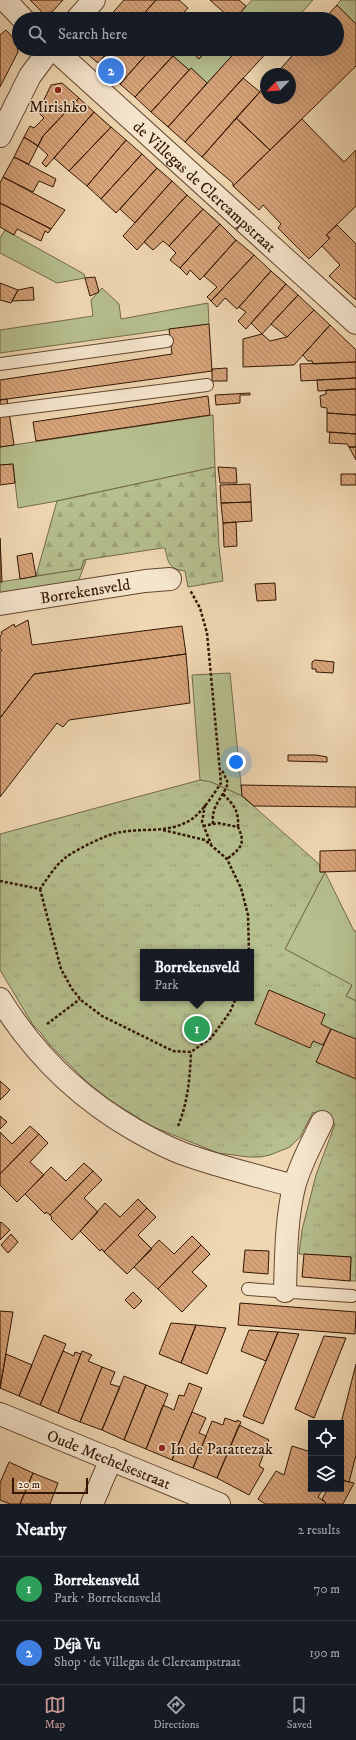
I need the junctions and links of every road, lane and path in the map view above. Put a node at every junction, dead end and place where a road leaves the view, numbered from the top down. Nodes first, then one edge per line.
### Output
1 (5, 0) edge
2 (94, 0) edge
3 (16, 12) edge
4 (83, 12) edge
5 (45, 56) edge
6 (62, 56) edge
7 (0, 134) edge
8 (356, 323) edge
9 (167, 341) dead end
10 (0, 364) edge
11 (207, 385) dead end
12 (0, 412) edge
13 (170, 579) joint
14 (0, 604) edge
15 (220, 766) junction
16 (223, 794) junction
17 (205, 805) junction
18 (213, 824) junction
19 (203, 826) junction
20 (238, 827) junction
21 (160, 830) junction
22 (211, 846) junction
23 (226, 859) junction
24 (0, 881) edge
25 (40, 889) junction
26 (249, 949) edge
27 (0, 998) edge
28 (80, 999) junction
29 (235, 1001) edge
30 (29, 1040) junction
31 (191, 1052) junction
32 (322, 1122) dead end
33 (169, 1148) junction
34 (294, 1186) junction
35 (248, 1290) dead end
36 (285, 1291) junction
37 (352, 1296) dead end
38 (0, 1414) edge
39 (111, 1459) junction
40 (92, 1504) edge
41 (218, 1504) edge

1 - 3 street
2 - 4 street
5 - 7 street
6 - 8 street, de Villegas de Clercampstraat
9 - 10 lane
11 - 12 lane
13 - 14 street, Borrekensveld
13 - 15 path
15 - 16 path
15 - 17 path
16 - 18 path
16 - 20 path
17 - 19 path
17 - 21 path
18 - 19 path
18 - 20 path
19 - 22 path
20 - 23 path
21 - 22 path
21 - 25 path
22 - 23 path
23 - 26 path
24 - 25 path
25 - 28 path
27 - 30 street
28 - 30 path
28 - 31 path
29 - 31 path
30 - 33 street
31 - 33 path
32 - 34 street
33 - 34 street
34 - 36 street
35 - 36 lane
36 - 37 lane
38 - 39 street, Oude Mechelsestraat
39 - 40 street
39 - 41 street, Oude Mechelsestraat

